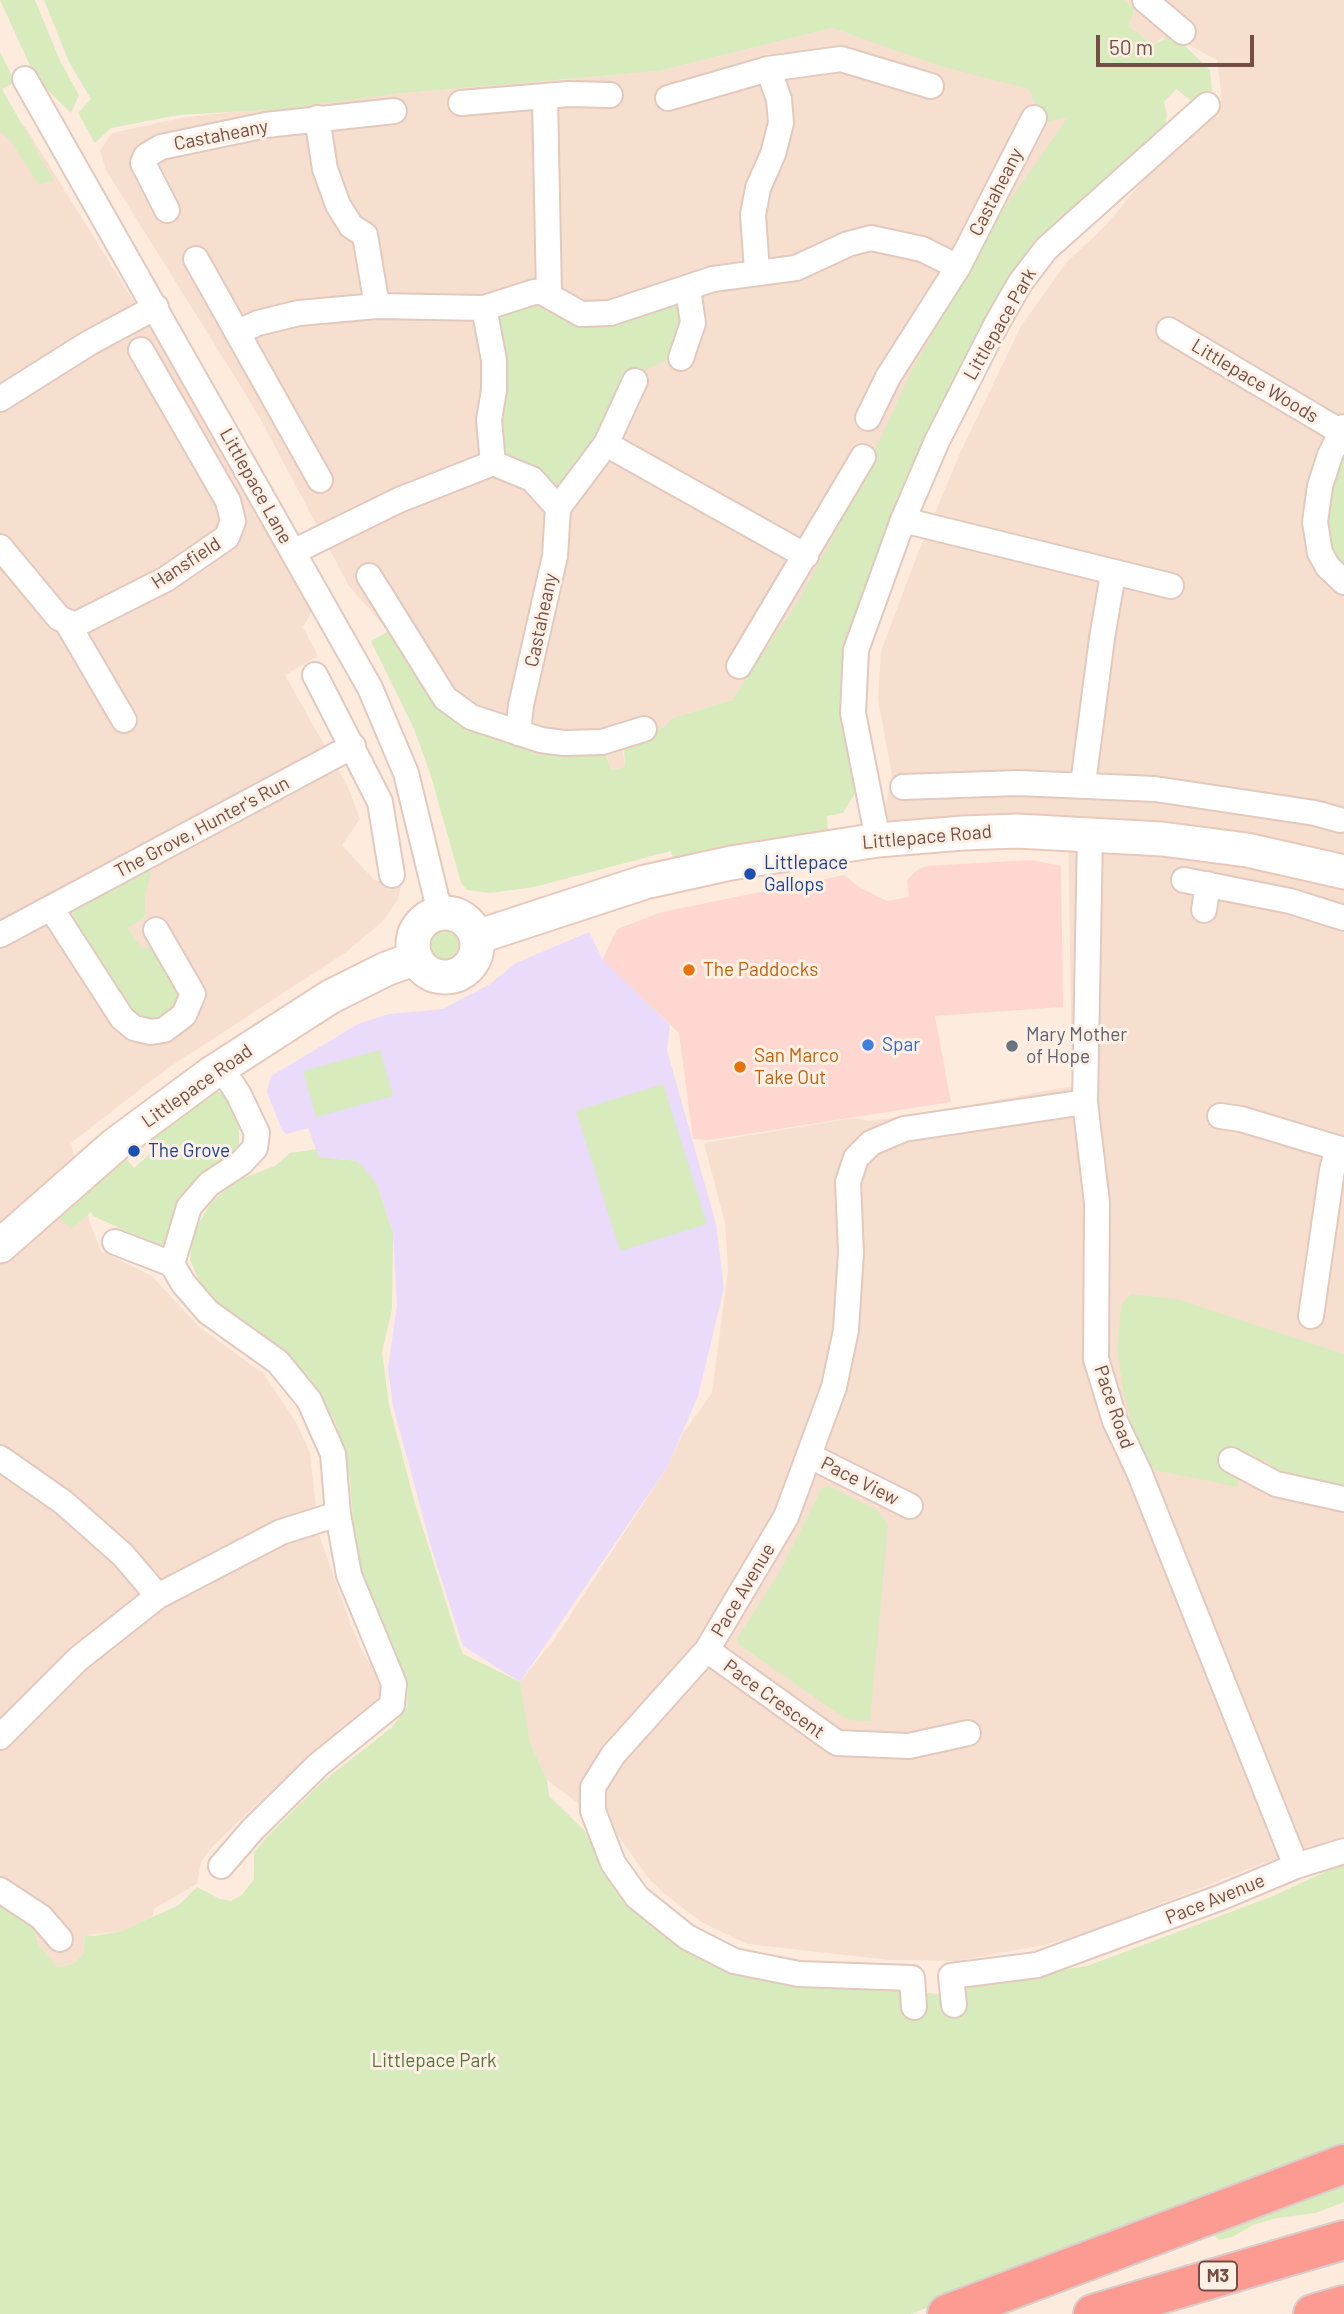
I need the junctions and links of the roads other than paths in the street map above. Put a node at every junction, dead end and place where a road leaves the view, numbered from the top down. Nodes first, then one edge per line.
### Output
1 (1145, 0) edge
2 (1183, 32) dead end
3 (768, 69) junction
4 (25, 79) dead end
5 (930, 86) dead end
6 (610, 95) dead end
7 (545, 97) junction
8 (668, 98) dead end
9 (461, 103) dead end
10 (1207, 105) dead end
11 (394, 111) dead end
12 (317, 118) junction
13 (1034, 118) dead end
14 (167, 211) dead end
15 (196, 259) dead end
16 (958, 267) junction
17 (757, 271) junction
18 (688, 289) junction
19 (549, 295) junction
20 (377, 306) junction
21 (156, 307) junction
22 (484, 308) junction
23 (1169, 330) dead end
24 (238, 332) junction
25 (141, 350) dead end
26 (681, 358) dead end
27 (635, 382) dead end
28 (0, 400) edge
29 (868, 418) dead end
30 (1343, 429) edge
31 (606, 444) junction
32 (863, 457) dead end
33 (493, 463) junction
34 (320, 480) dead end
35 (558, 508) junction
36 (903, 520) junction
37 (0, 547) edge
38 (293, 552) junction
39 (806, 556) junction
40 (1113, 574) junction
41 (369, 576) dead end
42 (1344, 582) edge
43 (1171, 586) dead end
44 (68, 624) junction
45 (738, 666) dead end
46 (315, 675) dead end
47 (124, 720) dead end
48 (644, 729) dead end
49 (518, 733) junction
50 (353, 746) junction
51 (1083, 784) junction
52 (903, 787) dead end
53 (1340, 820) dead end
54 (1090, 834) junction
55 (878, 840) junction
56 (1344, 872) edge
57 (392, 875) dead end
58 (1184, 880) dead end
59 (1208, 884) junction
60 (51, 908) junction
61 (1204, 910) dead end
62 (440, 913) junction
63 (1344, 918) edge
64 (156, 930) dead end
65 (0, 935) edge
66 (477, 937) junction
67 (416, 958) junction
68 (221, 1067) junction
69 (1085, 1102) junction
70 (1220, 1116) dead end
71 (1341, 1149) edge
72 (115, 1242) dead end
73 (0, 1246) edge
74 (172, 1264) junction
75 (1311, 1316) dead end
76 (810, 1456) junction
77 (0, 1458) edge
78 (1231, 1460) dead end
79 (1344, 1499) edge
80 (910, 1506) dead end
81 (338, 1514) junction
82 (158, 1596) junction
83 (707, 1650) junction
84 (968, 1733) dead end
85 (0, 1737) edge
86 (1344, 1851) edge
87 (221, 1866) dead end
88 (1296, 1866) junction
89 (0, 1890) edge
90 (60, 1939) dead end
91 (954, 2005) dead end
92 (914, 2007) dead end
93 (1344, 2164) edge
94 (1344, 2239) edge
95 (1344, 2305) edge
96 (947, 2314) edge
97 (1093, 2314) edge
98 (1313, 2314) edge

1 - 2 street
3 - 5 street
3 - 8 street
3 - 17 street
4 - 21 street, Littlepace Lane
6 - 7 street
7 - 9 street
7 - 19 street
10 - 36 street, Littlepace Park
11 - 12 street, Castaheany
12 - 14 street, Castaheany
12 - 20 street
13 - 16 street, Castaheany
15 - 24 street
16 - 17 street
16 - 29 street, Castaheany
17 - 18 street
18 - 19 street
18 - 26 street
19 - 22 street
20 - 22 street
20 - 24 street
21 - 28 street
21 - 38 street, Littlepace Lane
22 - 33 street
23 - 30 street, Littlepace Woods
24 - 34 street
25 - 44 street, Hansfield
27 - 31 street
30 - 42 street, Littlepace Woods
31 - 35 street
31 - 39 street
32 - 39 street
33 - 35 street
33 - 38 street
35 - 49 street, Castaheany
36 - 40 street
36 - 55 street, Littlepace Park
37 - 44 street
38 - 62 street, Littlepace Lane
39 - 45 street
40 - 43 street
40 - 51 street
41 - 49 street
44 - 47 street
46 - 50 street
48 - 49 street
50 - 57 street
50 - 60 street, The Grove, Hunter's Run
51 - 52 street
51 - 53 street
54 - 55 street, Littlepace Road
54 - 56 street, Littlepace Road
54 - 69 street, Pace Road
55 - 66 street, Littlepace Road
58 - 59 street
59 - 61 street
59 - 63 street
60 - 64 street
60 - 65 street, The Grove, Hunter's Run
62 - 66 street
62 - 67 street
66 - 67 street
67 - 68 street, Littlepace Road
68 - 73 street, Littlepace Road
68 - 74 street
69 - 76 street, Pace Avenue
69 - 88 street, Pace Road
70 - 71 street
71 - 75 street
72 - 74 street
74 - 81 street
76 - 80 street, Pace View
76 - 83 street, Pace Avenue
77 - 82 street
78 - 79 street
81 - 82 street
81 - 87 street
82 - 85 street
83 - 84 street, Pace Crescent
83 - 92 street, Pace Avenue
86 - 88 street, Pace Avenue
88 - 91 street, Pace Avenue
89 - 90 street
93 - 96 highway
94 - 97 highway, M3
95 - 98 highway

